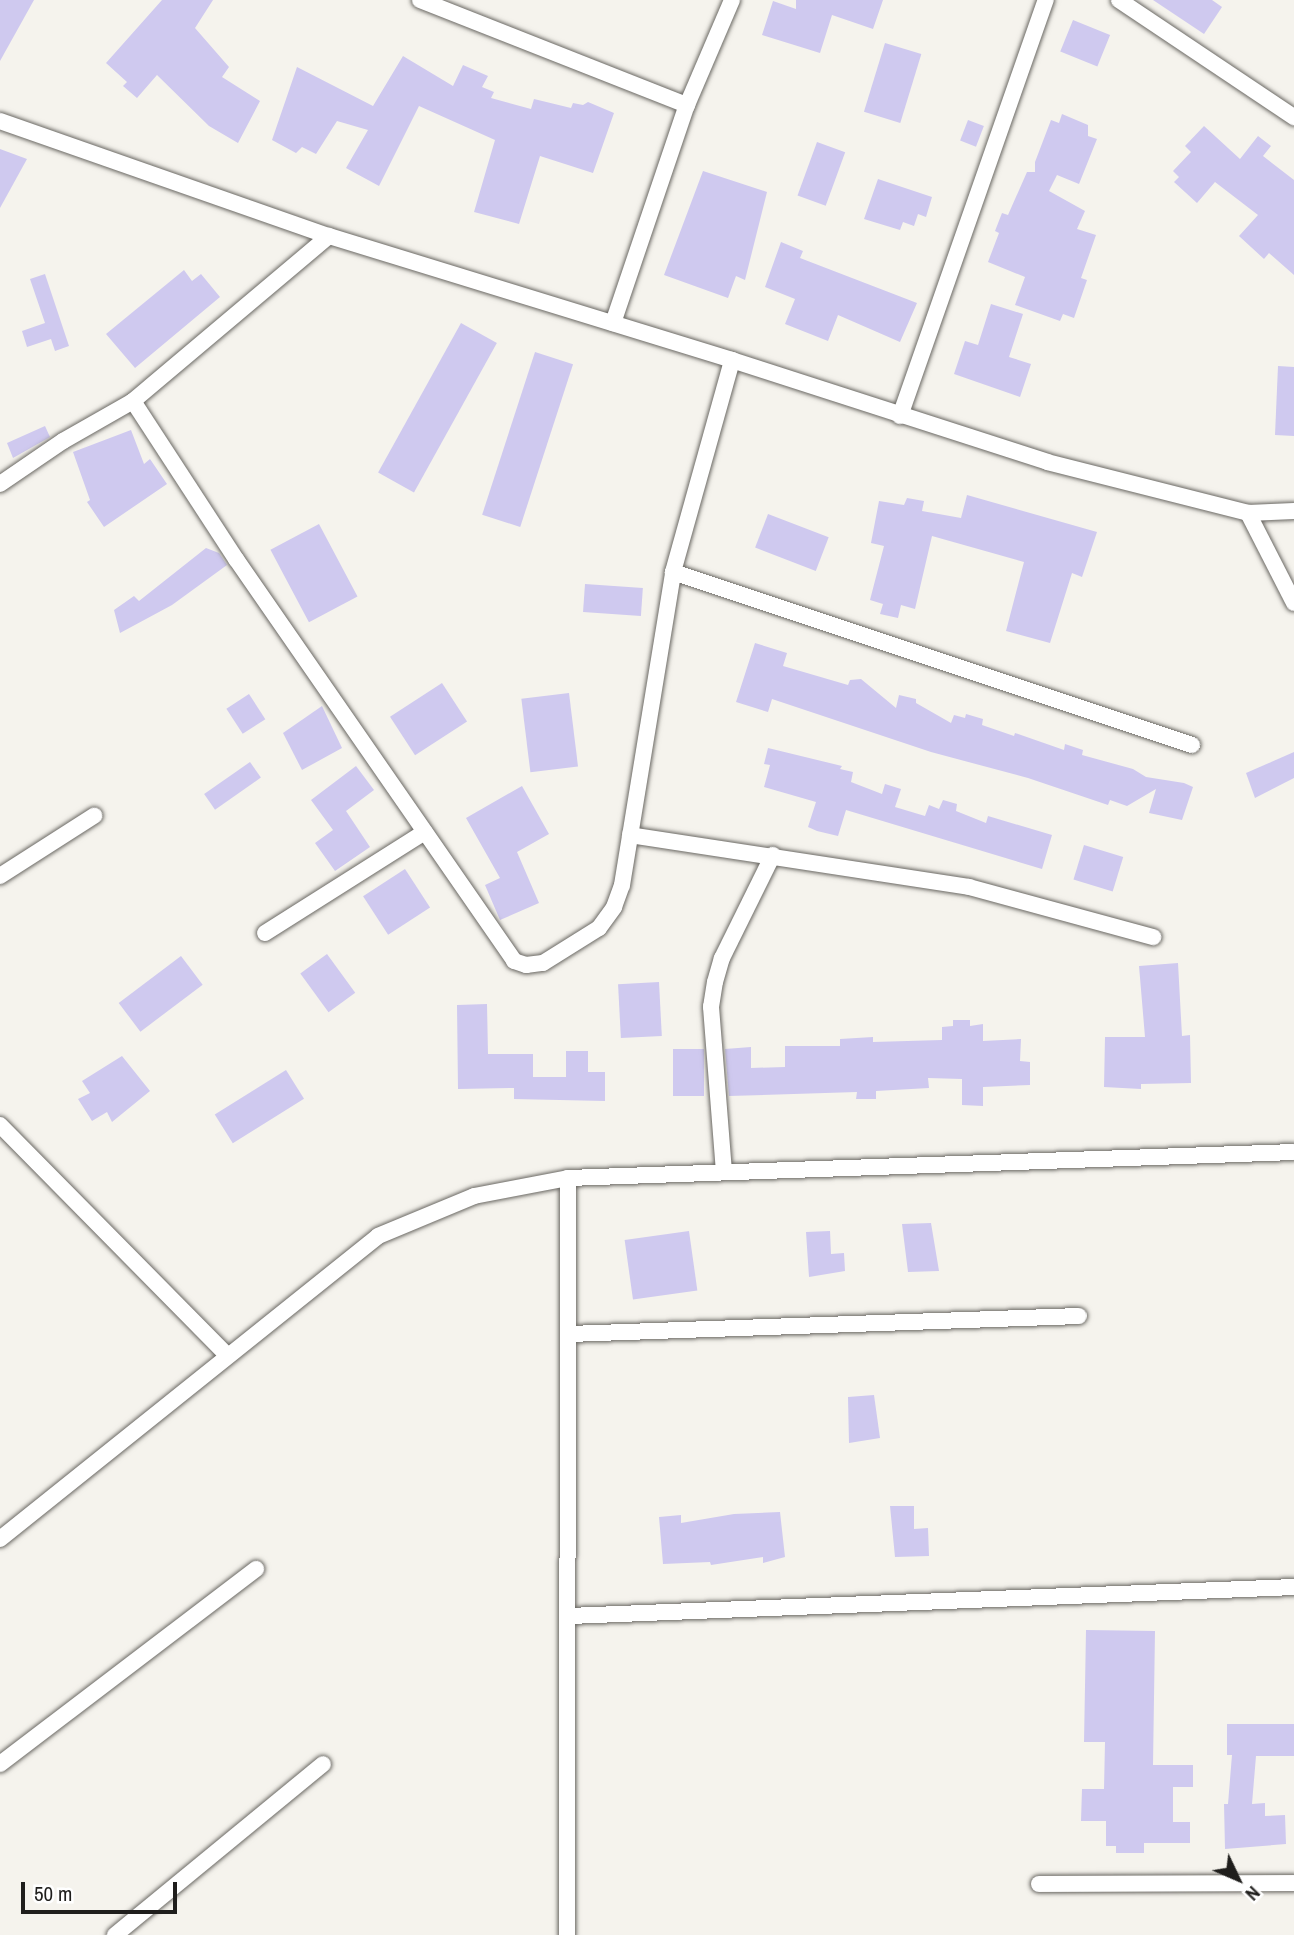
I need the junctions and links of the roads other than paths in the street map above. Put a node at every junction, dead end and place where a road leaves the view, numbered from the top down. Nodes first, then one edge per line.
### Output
1 (420, 0) edge
2 (732, 0) edge
3 (1046, 0) edge
4 (1119, 0) edge
5 (687, 105) junction
6 (1294, 117) edge
7 (0, 121) edge
8 (329, 236) junction
9 (613, 323) junction
10 (732, 360) junction
11 (133, 401) junction
12 (900, 416) junction
13 (0, 484) edge
14 (1294, 511) edge
15 (1248, 513) junction
16 (673, 572) junction
17 (1294, 603) edge
18 (1192, 745) dead end
19 (94, 816) dead end
20 (425, 832) junction
21 (630, 835) junction
22 (773, 855) junction
23 (0, 876) edge
24 (265, 933) dead end
25 (1153, 937) dead end
26 (0, 1125) edge
27 (1294, 1152) edge
28 (724, 1172) junction
29 (568, 1178) junction
30 (1079, 1316) dead end
31 (569, 1334) junction
32 (227, 1355) junction
33 (0, 1539) edge
34 (257, 1569) dead end
35 (1294, 1587) edge
36 (569, 1616) junction
37 (0, 1764) edge
38 (323, 1764) dead end
39 (1294, 1882) edge
40 (1039, 1884) dead end
41 (115, 1935) edge
42 (567, 1935) edge

1 - 5 street
2 - 5 street
3 - 12 street
4 - 6 street
5 - 9 street
7 - 8 street
8 - 9 street
8 - 11 street
9 - 10 street
10 - 12 street
10 - 16 street
11 - 13 street
11 - 20 street
12 - 15 street
14 - 15 street
15 - 17 street
16 - 18 street
16 - 21 street
19 - 23 street
20 - 21 street
20 - 24 street
21 - 22 street
22 - 25 street
22 - 28 street
26 - 32 street
27 - 28 street
28 - 29 street
29 - 31 street
29 - 32 street
30 - 31 street
31 - 36 street
32 - 33 street
34 - 37 street
35 - 36 street
36 - 42 street
38 - 41 street
39 - 40 street

